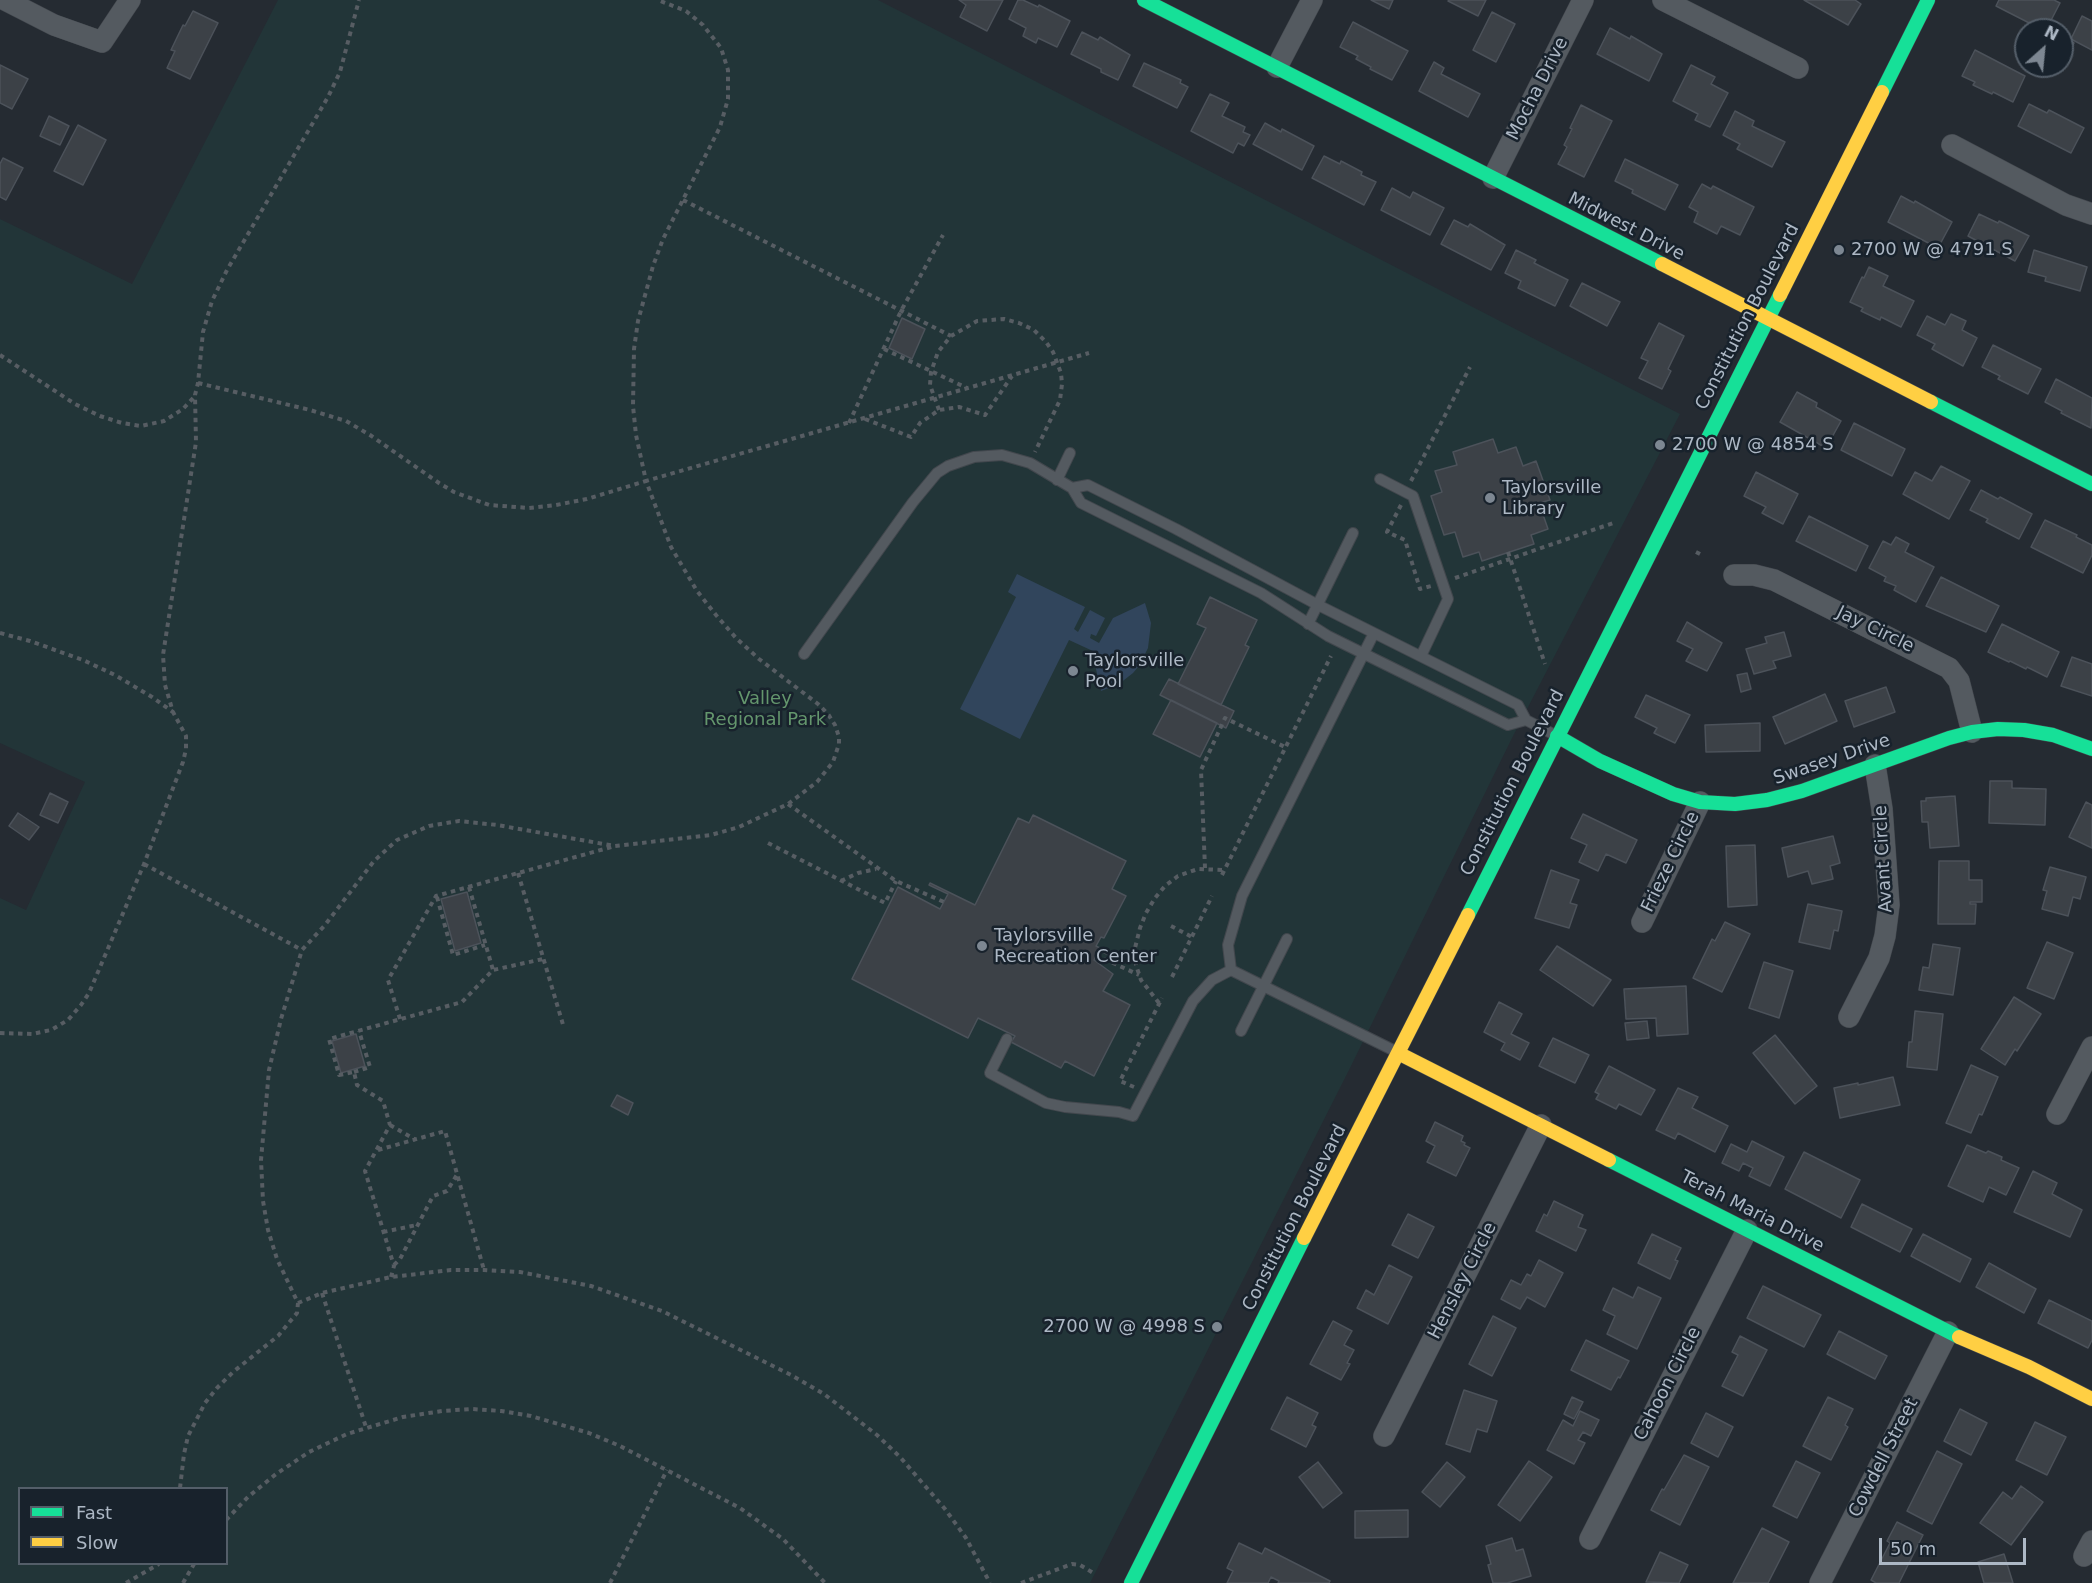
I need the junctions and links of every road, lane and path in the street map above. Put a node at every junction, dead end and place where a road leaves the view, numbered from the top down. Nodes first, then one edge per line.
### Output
1 (5, 0) edge
2 (130, 0) edge
3 (359, 0) edge
4 (658, 0) edge
5 (1144, 0) edge
6 (1312, 0) edge
7 (1583, 0) edge
8 (1663, 0) edge
9 (1928, 0) edge
10 (1277, 67) junction
11 (1798, 68) dead end
12 (1952, 145) dead end
13 (1492, 178) junction
14 (683, 200) junction
15 (2092, 214) edge
16 (943, 236) dead end
17 (901, 311) junction
18 (1767, 319) junction
19 (951, 336) junction
20 (884, 349) junction
21 (1089, 353) dead end
22 (0, 355) edge
23 (1058, 364) junction
24 (1470, 367) dead end
25 (931, 372) junction
26 (1012, 376) junction
27 (198, 383) junction
28 (968, 389) junction
29 (195, 395) junction
30 (934, 399) junction
31 (939, 410) junction
32 (864, 419) junction
33 (849, 423) junction
34 (1035, 453) dead end
35 (1070, 453) dead end
36 (1380, 479) dead end
37 (1057, 480) junction
38 (646, 482) junction
39 (2092, 484) edge
40 (1072, 488) junction
41 (1405, 492) junction
42 (1616, 522) dead end
43 (1353, 533) dead end
44 (1508, 552) dead end
45 (1511, 558) junction
46 (1734, 575) dead end
47 (1442, 583) junction
48 (1318, 604) junction
49 (1308, 624) junction
50 (0, 633) edge
51 (1374, 633) junction
52 (1364, 653) junction
53 (804, 654) dead end
54 (1331, 656) dead end
55 (1421, 656) junction
56 (1545, 664) dead end
57 (173, 712) junction
58 (1526, 720) junction
59 (1972, 732) junction
60 (1557, 736) junction
61 (1285, 747) junction
62 (2092, 749) edge
63 (1875, 765) junction
64 (1700, 802) junction
65 (788, 804) junction
66 (768, 843) dead end
67 (615, 846) junction
68 (144, 864) junction
69 (1205, 868) junction
70 (877, 869) junction
71 (1225, 870) junction
72 (518, 873) junction
73 (1222, 875) dead end
74 (896, 881) junction
75 (841, 882) junction
76 (469, 886) junction
77 (436, 896) junction
78 (1212, 896) dead end
79 (944, 902) dead end
80 (1146, 913) junction
81 (1151, 916) dead end
82 (1642, 922) dead end
83 (1171, 926) dead end
84 (1192, 937) junction
85 (1287, 939) dead end
86 (485, 945) junction
87 (302, 950) junction
88 (1096, 956) dead end
89 (543, 960) junction
90 (493, 970) junction
91 (1231, 970) junction
92 (1140, 976) junction
93 (1172, 977) dead end
94 (1263, 986) junction
95 (1162, 998) dead end
96 (1159, 1003) junction
97 (1849, 1017) dead end
98 (399, 1019) junction
99 (564, 1029) dead end
100 (359, 1031) junction
101 (1241, 1031) dead end
102 (0, 1033) edge
103 (1007, 1039) dead end
104 (2092, 1047) edge
105 (1398, 1053) junction
106 (354, 1072) junction
107 (1134, 1088) dead end
108 (2057, 1114) dead end
109 (390, 1125) junction
110 (1541, 1125) junction
111 (416, 1140) junction
112 (377, 1150) junction
113 (458, 1173) junction
114 (417, 1225) junction
115 (1747, 1230) junction
116 (383, 1232) junction
117 (394, 1266) junction
118 (484, 1270) junction
119 (391, 1277) junction
120 (322, 1293) junction
121 (298, 1303) junction
122 (1948, 1332) junction
123 (2092, 1399) edge
124 (366, 1427) junction
125 (1384, 1436) dead end
126 (667, 1470) junction
127 (180, 1487) edge
128 (228, 1518) edge
129 (1590, 1539) dead end
130 (156, 1565) edge
131 (193, 1565) edge
132 (1095, 1574) dead end
133 (126, 1583) edge
134 (183, 1583) edge
135 (610, 1583) edge
136 (825, 1583) edge
137 (990, 1583) edge
138 (1021, 1583) edge
139 (1131, 1583) edge
140 (1820, 1583) edge

1 - 2 street
3 - 27 path
4 - 14 path
5 - 10 street, Midwest Drive
6 - 10 street
7 - 13 street, Mocha Drive
8 - 11 street
9 - 18 street, Constitution Boulevard
10 - 13 street, Midwest Drive
12 - 15 street
13 - 18 street, Midwest Drive
14 - 17 path
14 - 38 path
16 - 17 path
17 - 19 path
17 - 20 path
18 - 39 street, Midwest Drive
18 - 60 street, Constitution Boulevard
19 - 23 path
19 - 25 path
20 - 25 path
20 - 33 path
21 - 23 path
22 - 29 path
23 - 26 path
23 - 34 path
24 - 41 path
25 - 28 path
25 - 30 path
26 - 28 path
26 - 31 path
27 - 29 path
27 - 38 path
28 - 30 path
29 - 57 path
30 - 31 path
30 - 32 path
31 - 32 path
32 - 33 path
33 - 38 path
35 - 37 lane
36 - 41 lane
37 - 40 lane
37 - 53 lane
38 - 65 path
40 - 48 lane
40 - 49 lane
41 - 47 lane
41 - 47 path
42 - 45 path
43 - 48 lane
44 - 45 path
45 - 47 path
45 - 56 path
46 - 59 street, Jay Circle
47 - 55 lane
48 - 49 lane
48 - 51 lane
49 - 52 lane
50 - 57 path
51 - 52 lane
51 - 55 lane
52 - 58 lane
52 - 91 lane
54 - 61 path
55 - 58 lane
57 - 68 path
58 - 60 lane
59 - 62 street, Swasey Drive
59 - 63 street, Swasey Drive
60 - 64 street, Swasey Drive
60 - 105 street, Constitution Boulevard
61 - 69 path
61 - 71 path
63 - 64 street, Swasey Drive
63 - 97 street, Avant Circle
64 - 82 street, Frieze Circle
65 - 67 path
65 - 70 path
66 - 75 path
67 - 72 path
67 - 87 path
68 - 87 path
68 - 102 path
69 - 71 path
69 - 80 path
70 - 74 path
70 - 75 path
71 - 73 path
72 - 76 path
72 - 89 path
74 - 75 path
74 - 79 path
76 - 77 path
76 - 86 path
77 - 86 path
77 - 98 path
78 - 84 path
80 - 81 path
80 - 92 path
83 - 84 path
84 - 93 path
85 - 94 lane
86 - 90 path
87 - 121 path
88 - 92 path
89 - 90 path
89 - 99 path
90 - 98 path
91 - 94 lane
91 - 103 lane
92 - 96 path
94 - 101 lane
94 - 105 lane
95 - 96 path
96 - 107 path
98 - 100 path
100 - 106 path
100 - 106 path
104 - 108 street
105 - 110 street, Terah Maria Drive
105 - 139 street, Constitution Boulevard
106 - 109 path
109 - 111 path
109 - 112 path
110 - 115 street, Terah Maria Drive
110 - 125 street, Hensley Circle
111 - 112 path
111 - 113 path
112 - 116 path
113 - 114 path
113 - 118 path
114 - 116 path
114 - 117 path
115 - 122 street, Terah Maria Drive
115 - 129 street, Cahoon Circle
116 - 117 path
117 - 119 path
118 - 119 path
118 - 137 path
119 - 120 path
120 - 121 path
120 - 124 path
121 - 127 path
122 - 123 street, Terah Maria Drive
122 - 140 street, Cowdell Street
124 - 126 path
124 - 128 path
126 - 135 path
126 - 136 path
130 - 133 path
131 - 134 path
132 - 138 path

